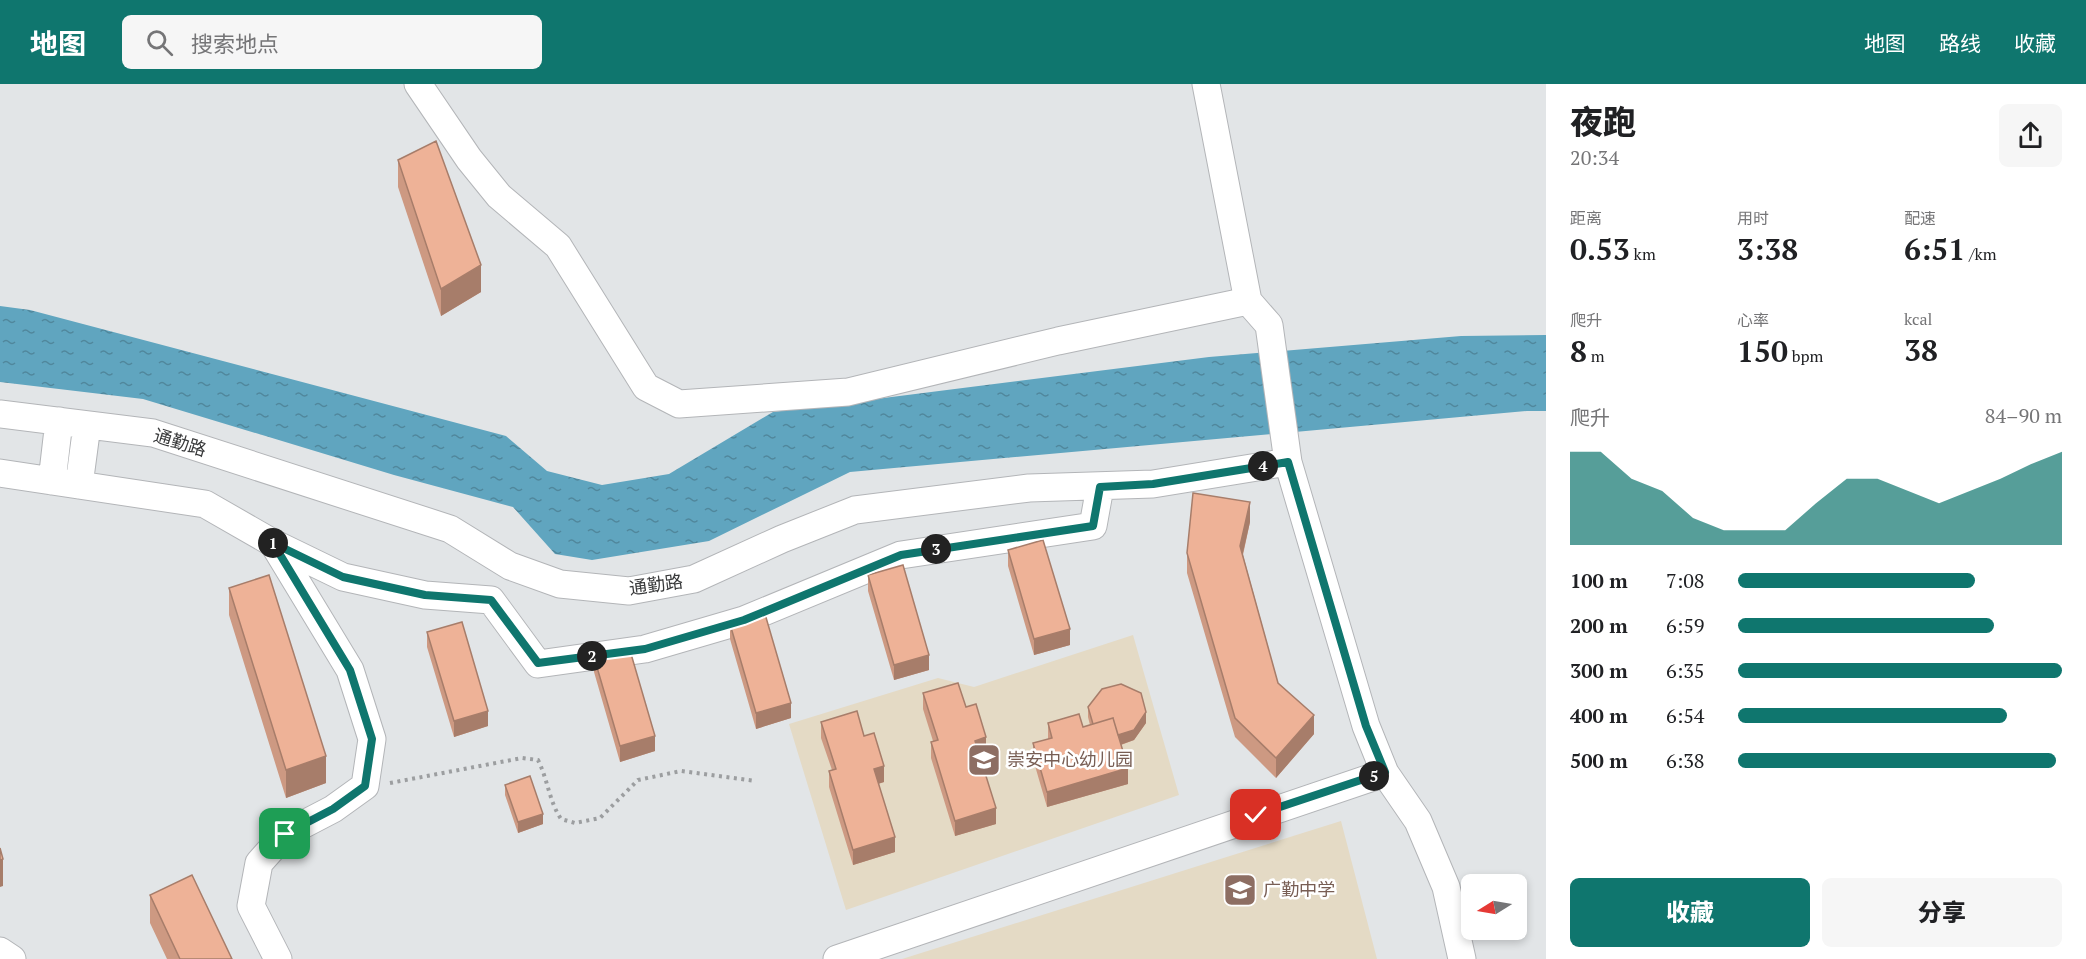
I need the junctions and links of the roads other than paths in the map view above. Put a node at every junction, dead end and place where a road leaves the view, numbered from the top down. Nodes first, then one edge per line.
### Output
1 (418, 84) edge
2 (1206, 84) edge
3 (1248, 301) junction
4 (0, 414) edge
5 (59, 422) junction
6 (87, 425) junction
7 (1288, 462) junction
8 (0, 473) edge
9 (52, 481) junction
10 (79, 485) junction
11 (1100, 487) junction
12 (273, 543) junction
13 (1385, 772) junction
14 (0, 951) edge
15 (12, 959) edge
16 (278, 959) edge
17 (837, 959) edge
18 (1462, 959) edge

1 - 3 street
2 - 3 street
3 - 7 street
4 - 5 street, 通勤路
5 - 6 street, 通勤路
5 - 9 street
6 - 10 street
6 - 11 street, 通勤路
7 - 11 street, 通勤路
7 - 13 street
8 - 9 street
9 - 10 street
10 - 12 street
11 - 12 street
12 - 16 street
13 - 17 street
13 - 18 street
14 - 15 street

